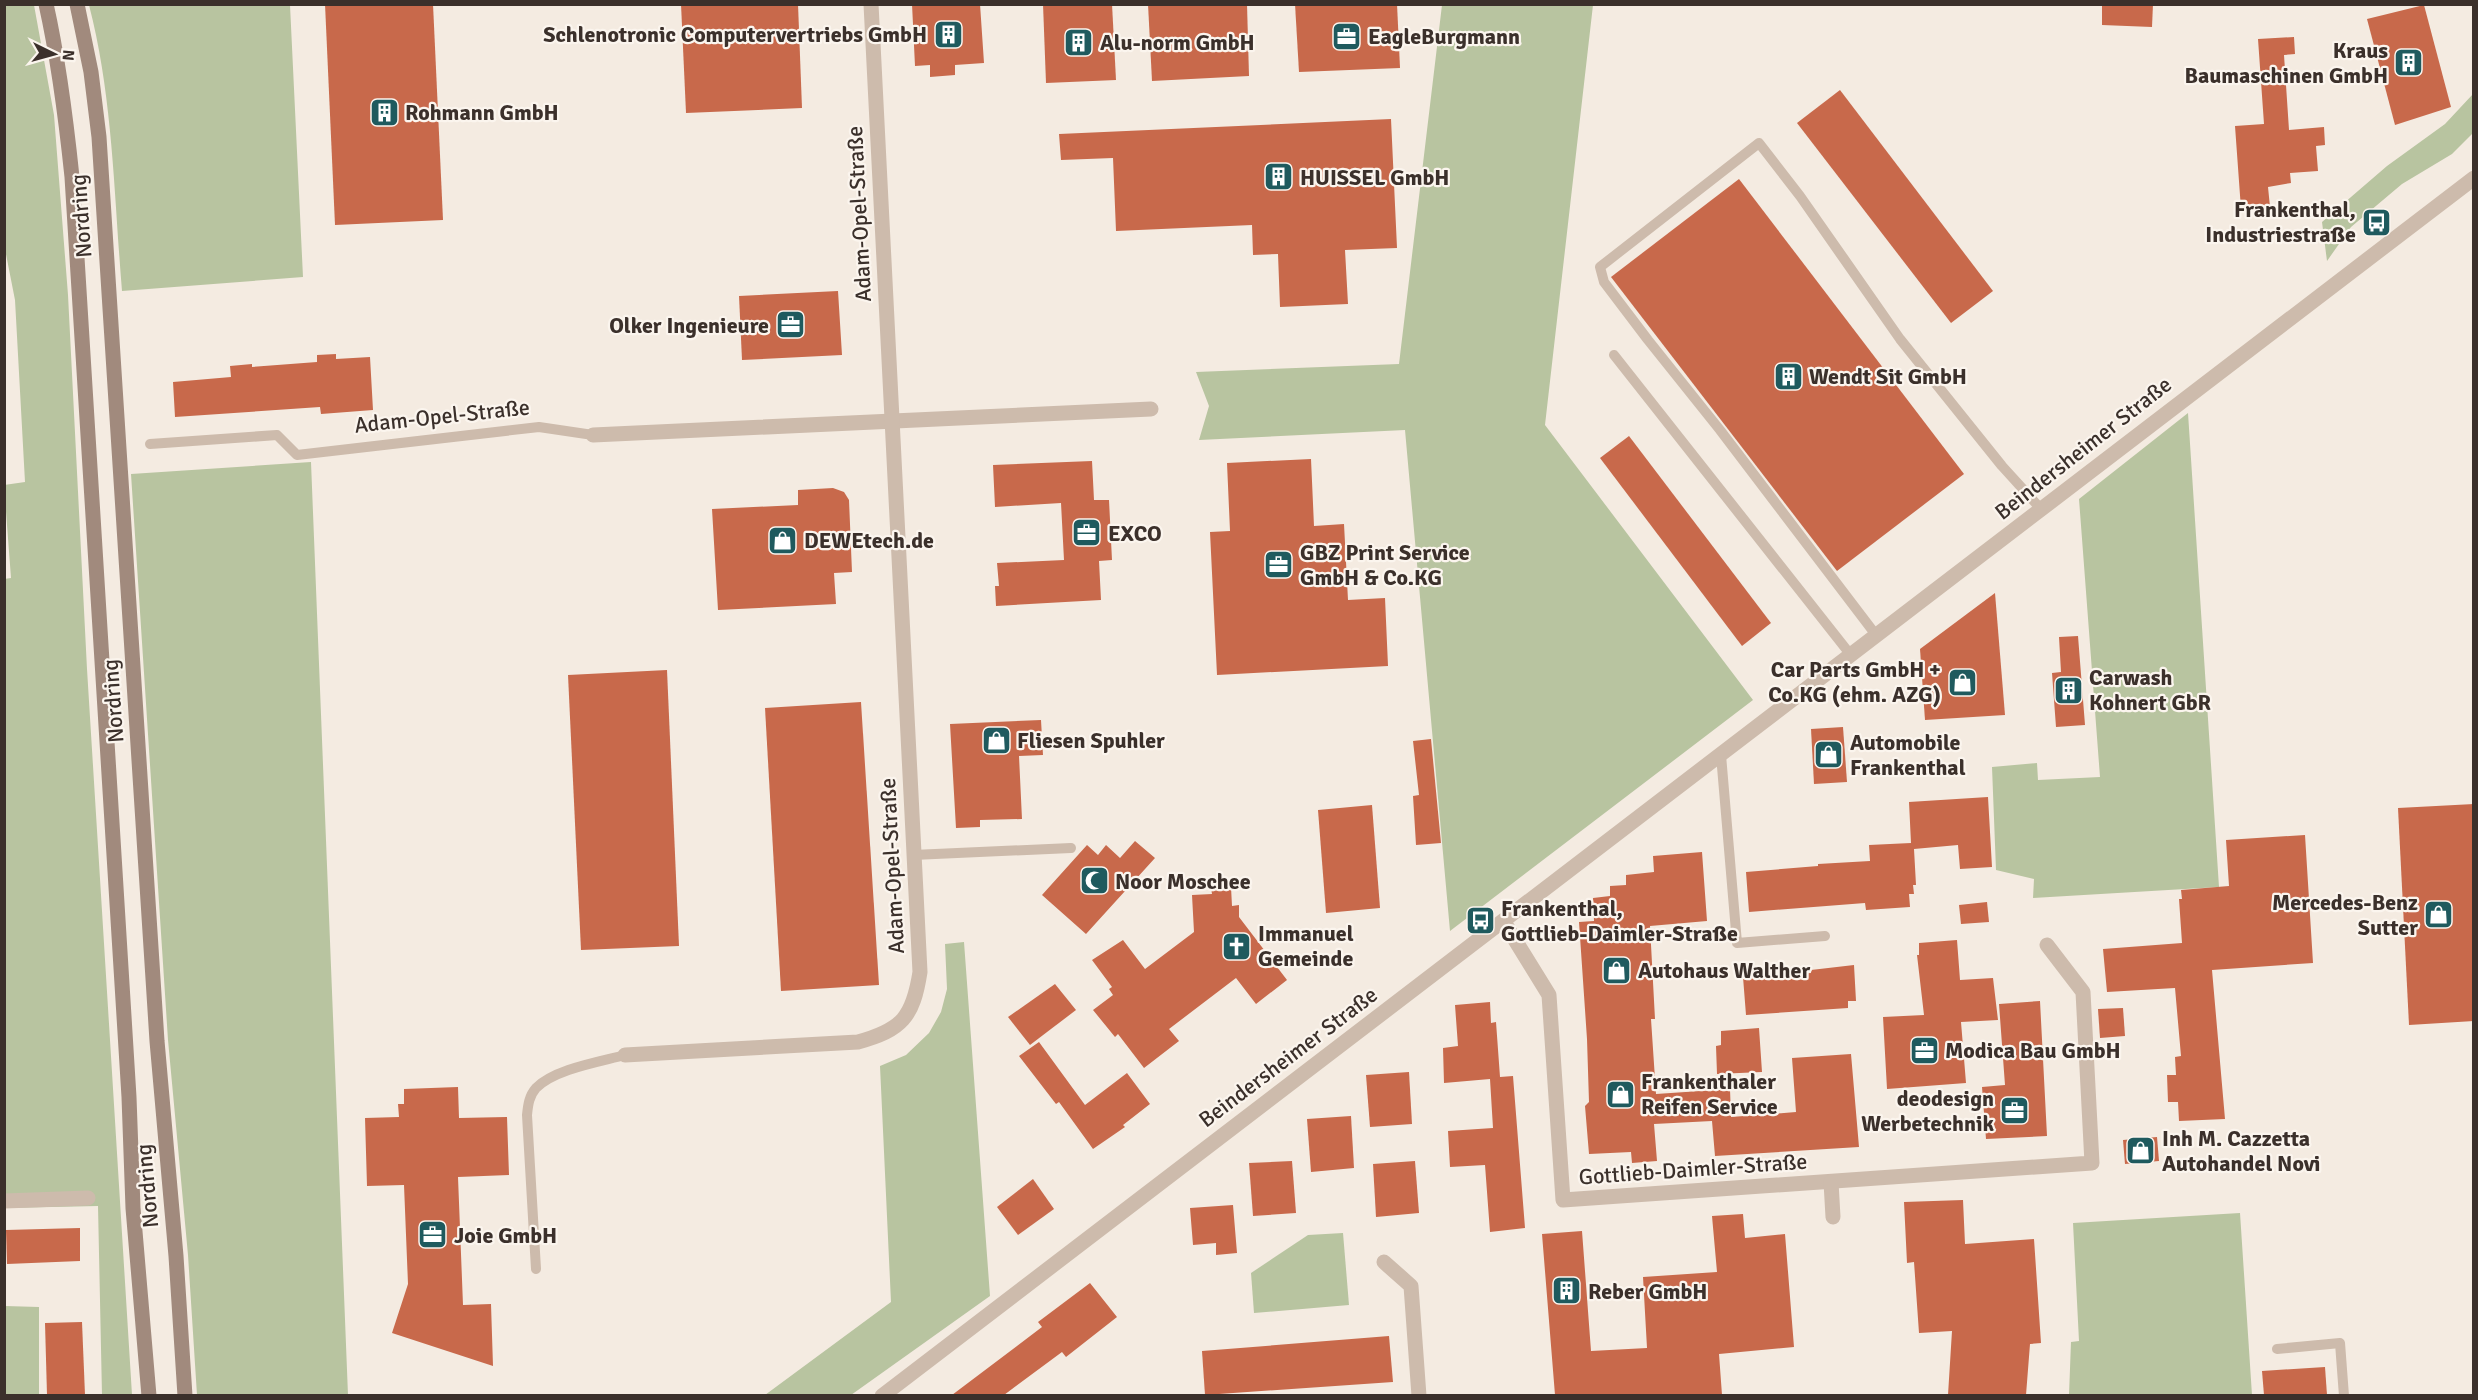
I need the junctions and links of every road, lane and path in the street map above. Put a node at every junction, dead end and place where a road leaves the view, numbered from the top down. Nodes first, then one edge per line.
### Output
1 (46, 4) edge
2 (77, 4) edge
3 (871, 4) edge
4 (2474, 178) edge
5 (1614, 356) dead end
6 (1151, 410) dead end
7 (891, 422) junction
8 (593, 435) joint
9 (150, 444) dead end
10 (2041, 509) junction
11 (1876, 635) junction
12 (1851, 654) junction
13 (1721, 755) junction
14 (1071, 848) dead end
15 (914, 855) junction
16 (1504, 922) junction
17 (1825, 936) dead end
18 (2047, 945) dead end
19 (625, 1055) joint
20 (1831, 1182) junction
21 (88, 1198) dead end
22 (4, 1201) edge
23 (1833, 1217) dead end
24 (1384, 1262) dead end
25 (536, 1269) dead end
26 (2277, 1349) dead end
27 (149, 1395) edge
28 (185, 1395) edge
29 (882, 1395) edge
30 (1419, 1395) edge
31 (2344, 1395) edge

1 - 27 main road, Nordring
2 - 28 main road, Nordring
3 - 7 street, Adam-Opel-Straße
4 - 10 street, Beindersheimer Straße
5 - 12 lane
6 - 7 street, Adam-Opel-Straße
7 - 8 street, Adam-Opel-Straße
7 - 15 street, Adam-Opel-Straße
8 - 9 lane, Adam-Opel-Straße
10 - 11 street, Beindersheimer Straße
10 - 11 lane
11 - 12 street, Beindersheimer Straße
12 - 13 street, Beindersheimer Straße
13 - 16 street, Beindersheimer Straße
13 - 17 lane
14 - 15 lane
15 - 19 street, Adam-Opel-Straße
16 - 20 street, Gottlieb-Daimler-Straße
16 - 29 street, Beindersheimer Straße
18 - 20 street, Gottlieb-Daimler-Straße
19 - 25 lane
20 - 23 street, Gottlieb-Daimler-Straße
21 - 22 street
24 - 30 street
26 - 31 lane

